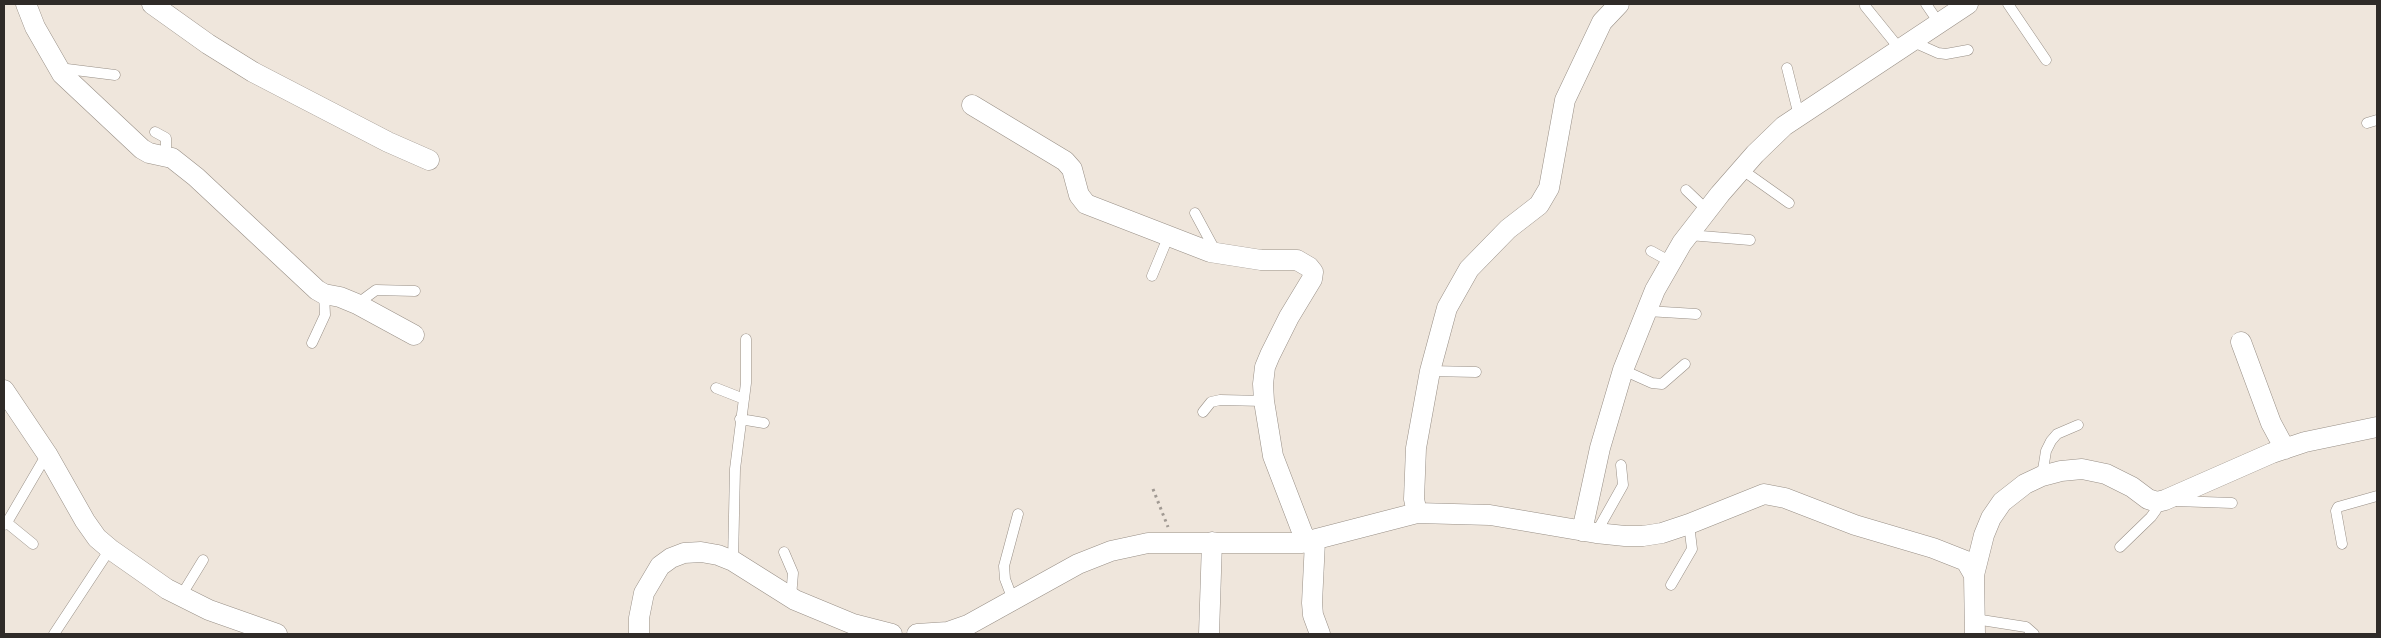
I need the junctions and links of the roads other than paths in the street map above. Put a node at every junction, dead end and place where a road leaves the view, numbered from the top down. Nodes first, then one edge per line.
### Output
1 (26, 4) edge
2 (152, 4) edge
3 (1619, 4) edge
4 (1926, 4) edge
5 (1968, 4) edge
6 (2008, 4) edge
7 (1865, 6) dead end
8 (1939, 23) junction
9 (1905, 45) junction
10 (1968, 50) dead end
11 (2046, 60) dead end
12 (58, 68) junction
13 (1787, 68) dead end
14 (115, 75) dead end
15 (972, 105) dead end
16 (1799, 116) junction
17 (155, 132) dead end
18 (166, 155) junction
19 (429, 160) dead end
20 (1741, 169) junction
21 (1686, 190) dead end
22 (1790, 203) dead end
23 (1707, 210) junction
24 (1195, 213) dead end
25 (1170, 235) junction
26 (1688, 235) junction
27 (1750, 240) dead end
28 (1651, 251) dead end
29 (1216, 253) junction
30 (1670, 262) junction
31 (1152, 276) dead end
32 (415, 291) dead end
33 (324, 294) junction
34 (357, 304) junction
35 (1646, 311) junction
36 (1696, 314) dead end
37 (414, 335) dead end
38 (746, 339) dead end
39 (2242, 342) dead end
40 (312, 343) dead end
41 (1685, 364) dead end
42 (1623, 370) junction
43 (1430, 371) junction
44 (1476, 372) dead end
45 (716, 388) dead end
46 (4, 390) edge
47 (744, 399) junction
48 (1264, 401) junction
49 (1203, 412) dead end
50 (740, 419) junction
51 (764, 423) dead end
52 (2078, 425) dead end
53 (2376, 431) edge
54 (2284, 449) junction
55 (47, 454) junction
56 (1622, 464) dead end
57 (2042, 476) junction
58 (2377, 496) edge
59 (2161, 501) junction
60 (2232, 503) dead end
61 (1417, 513) junction
62 (1018, 514) dead end
63 (5, 524) edge
64 (1689, 524) junction
65 (1589, 532) junction
66 (1310, 541) junction
67 (1212, 542) junction
68 (33, 544) dead end
69 (2342, 544) dead end
70 (2120, 547) dead end
71 (110, 550) junction
72 (784, 552) dead end
73 (203, 560) dead end
74 (733, 561) junction
75 (1974, 575) junction
76 (1671, 585) dead end
77 (181, 596) junction
78 (791, 597) junction
79 (1013, 600) junction
80 (1975, 627) edge
81 (54, 634) edge
82 (277, 634) edge
83 (639, 634) edge
84 (892, 634) edge
85 (917, 634) edge
86 (1209, 634) edge
87 (1320, 634) edge
88 (2034, 634) edge

1 - 12 street
2 - 19 street
3 - 43 street
4 - 8 lane
5 - 8 street
6 - 11 lane
7 - 9 lane
8 - 9 street
9 - 10 lane
9 - 16 street
12 - 14 lane
12 - 18 street
13 - 16 lane
15 - 25 street
16 - 20 street
17 - 18 lane
18 - 33 street
20 - 22 lane
20 - 23 street
21 - 23 lane
23 - 26 street
24 - 29 lane
25 - 29 street
25 - 31 lane
26 - 27 lane
26 - 30 street
28 - 30 lane
29 - 48 street
30 - 35 street
32 - 34 lane
33 - 34 street
33 - 40 lane
34 - 37 street
35 - 36 lane
35 - 42 street
38 - 47 lane
39 - 54 street
41 - 42 lane
42 - 65 street
43 - 44 lane
43 - 61 street
45 - 47 lane
46 - 55 street
47 - 50 lane
48 - 49 lane
48 - 66 street
50 - 51 lane
50 - 74 lane
52 - 57 lane
53 - 54 street
54 - 59 street
55 - 63 lane
55 - 71 street
56 - 65 lane
57 - 59 street
57 - 75 street
58 - 69 lane
59 - 60 lane
59 - 70 lane
61 - 65 street
61 - 66 street
62 - 79 lane
63 - 68 lane
64 - 65 street
64 - 75 street
64 - 76 lane
66 - 67 street
66 - 87 street
67 - 79 street
67 - 86 street
71 - 77 street
71 - 81 lane
72 - 78 lane
73 - 77 lane
74 - 78 street
74 - 83 street
75 - 80 street
77 - 82 street
78 - 84 street
79 - 85 street
80 - 88 lane

